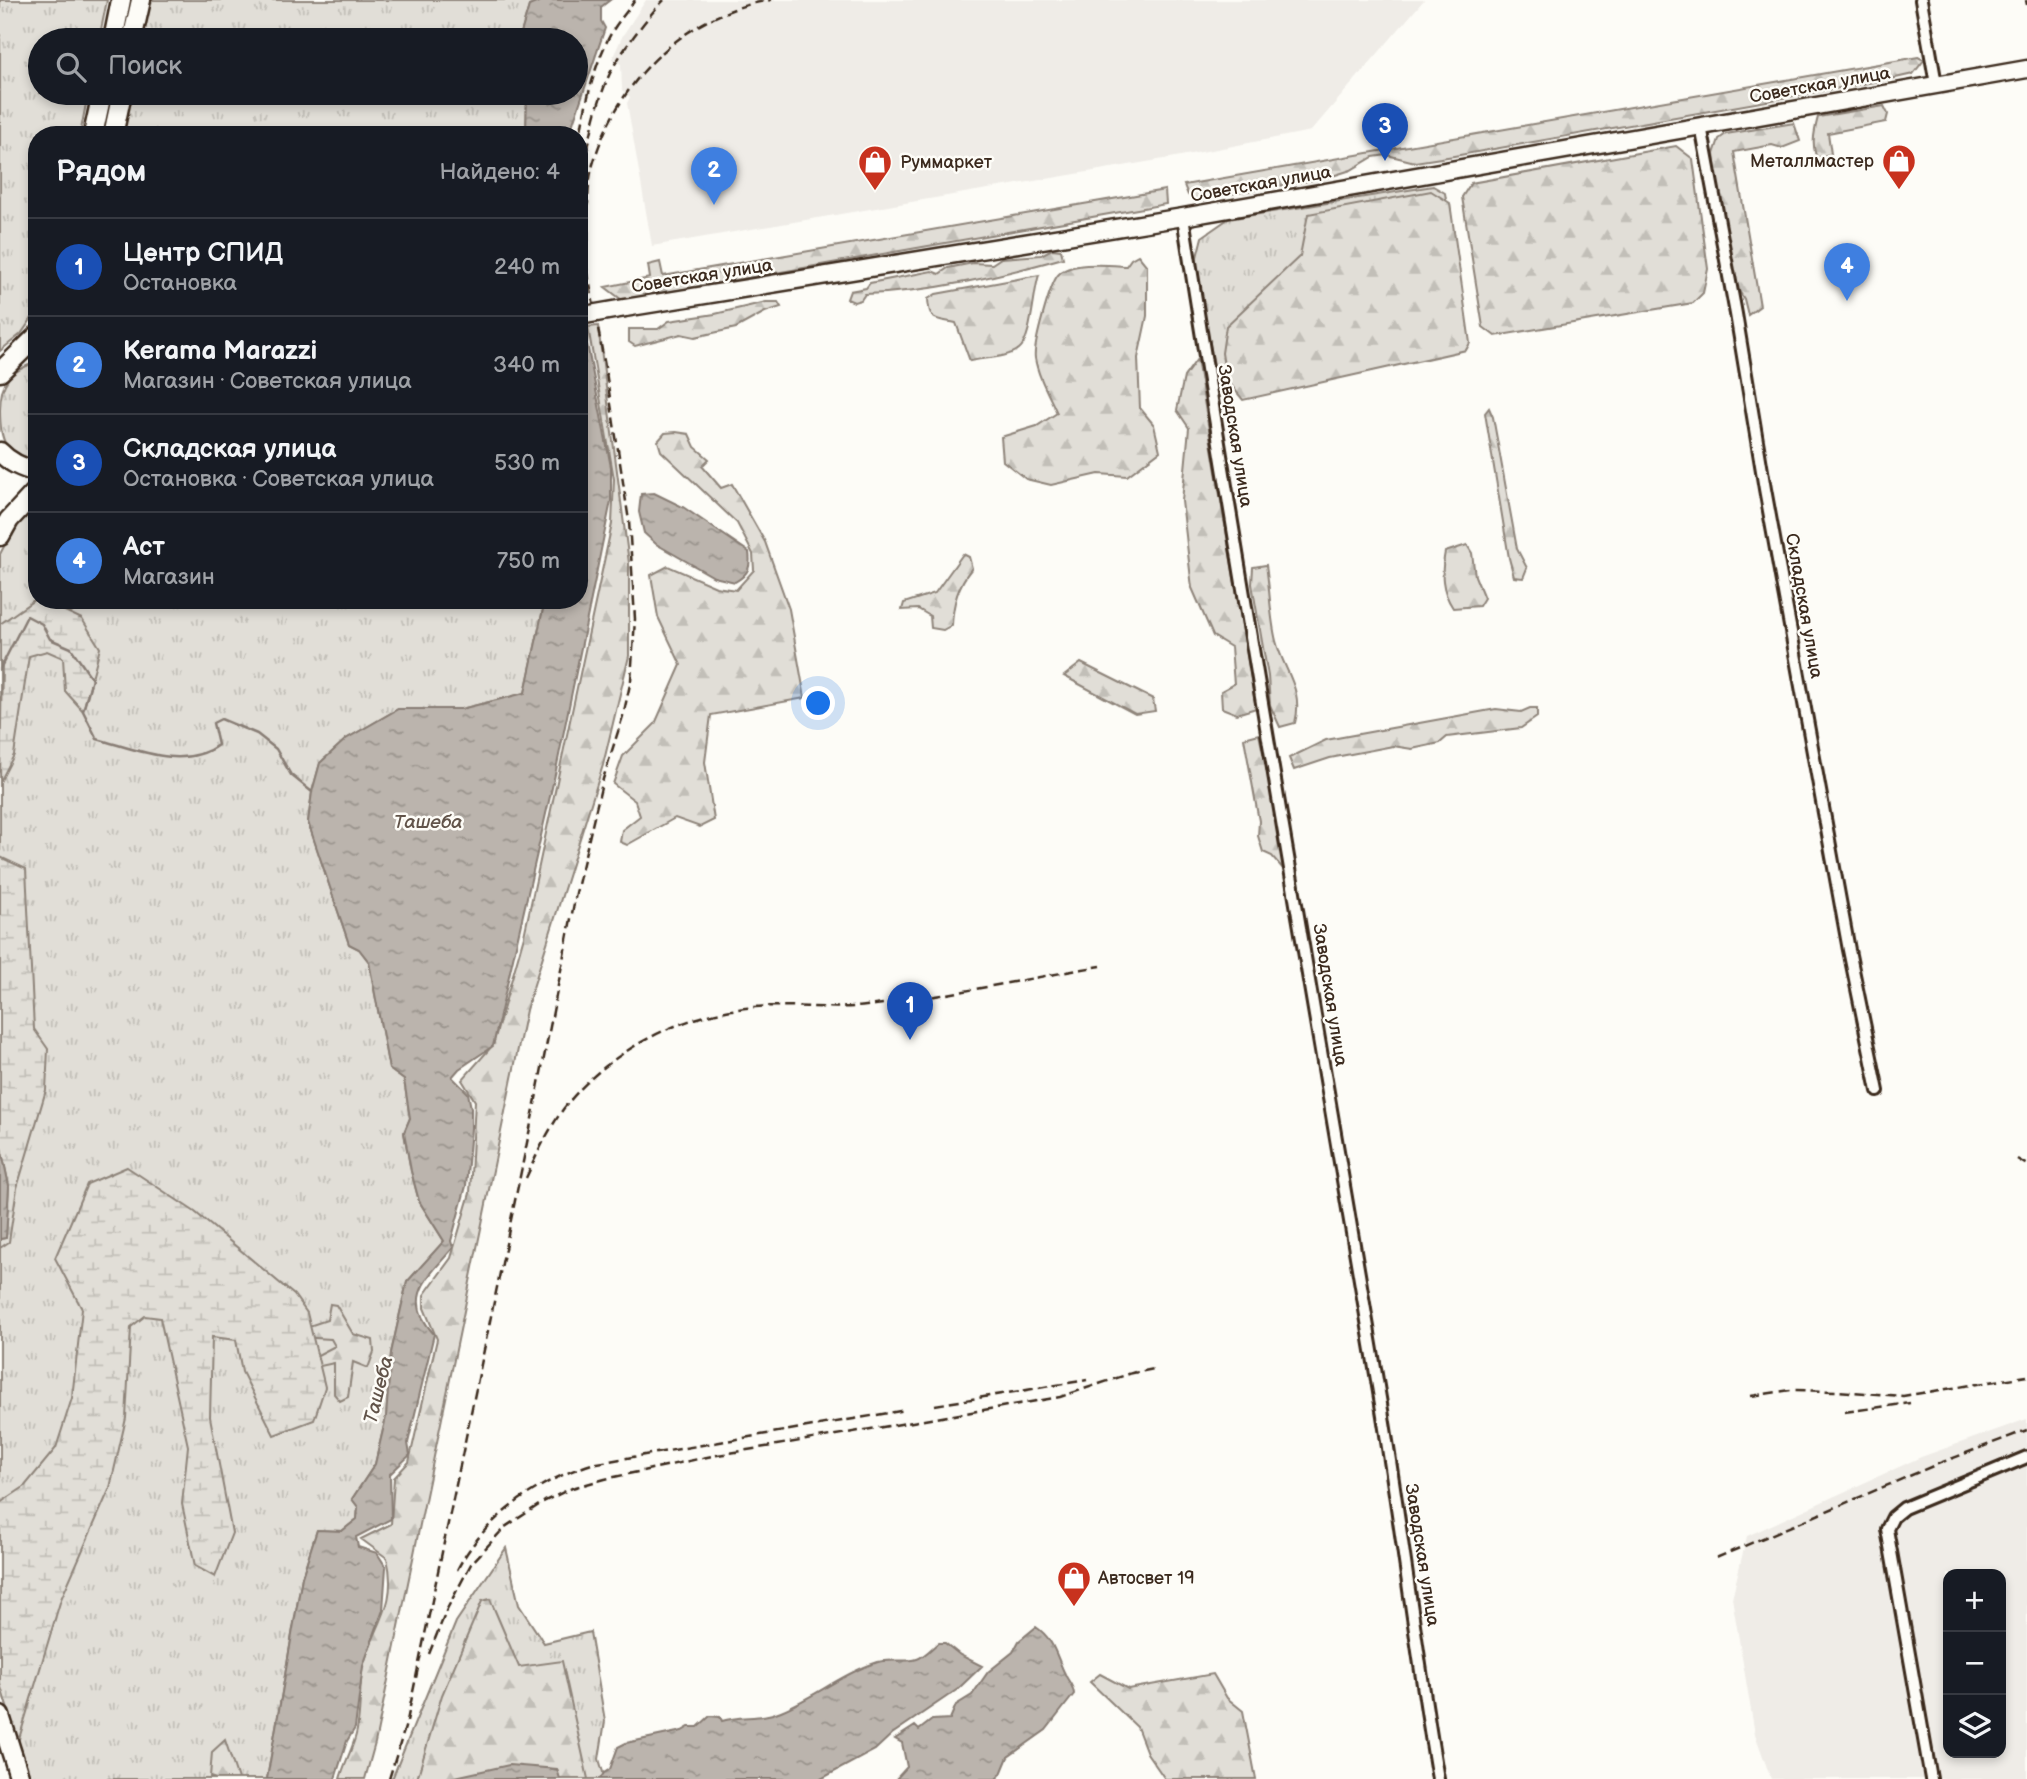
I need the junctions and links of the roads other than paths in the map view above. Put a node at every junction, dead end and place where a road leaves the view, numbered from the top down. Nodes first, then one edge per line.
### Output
1 (121, 0) edge
2 (141, 0) edge
3 (1921, 0) edge
4 (115, 28) edge
5 (135, 28) edge
6 (2027, 69) edge
7 (1936, 84) junction
8 (99, 105) edge
9 (119, 105) edge
10 (95, 126) edge
11 (115, 126) edge
12 (1701, 126) junction
13 (1183, 217) junction
14 (588, 314) edge
15 (28, 344) edge
16 (28, 357) edge
17 (6, 367) edge
18 (0, 452) edge
19 (28, 470) edge
20 (28, 500) edge
21 (0, 536) edge
22 (1878, 1091) dead end
23 (2027, 1457) edge
24 (0, 1716) edge
25 (20, 1779) edge
26 (1438, 1779) edge
27 (1931, 1779) edge

1 - 4 highway
2 - 5 highway
3 - 7 street
6 - 7 main road, Советская улица
7 - 12 main road, Советская улица
8 - 10 highway
9 - 11 highway
12 - 13 main road, Советская улица
12 - 22 street, Складская улица
13 - 14 main road, Советская улица, bridge
13 - 26 street, Заводская улица
15 - 17 highway
16 - 17 highway
18 - 19 highway
20 - 21 highway
23 - 27 street
24 - 25 highway

